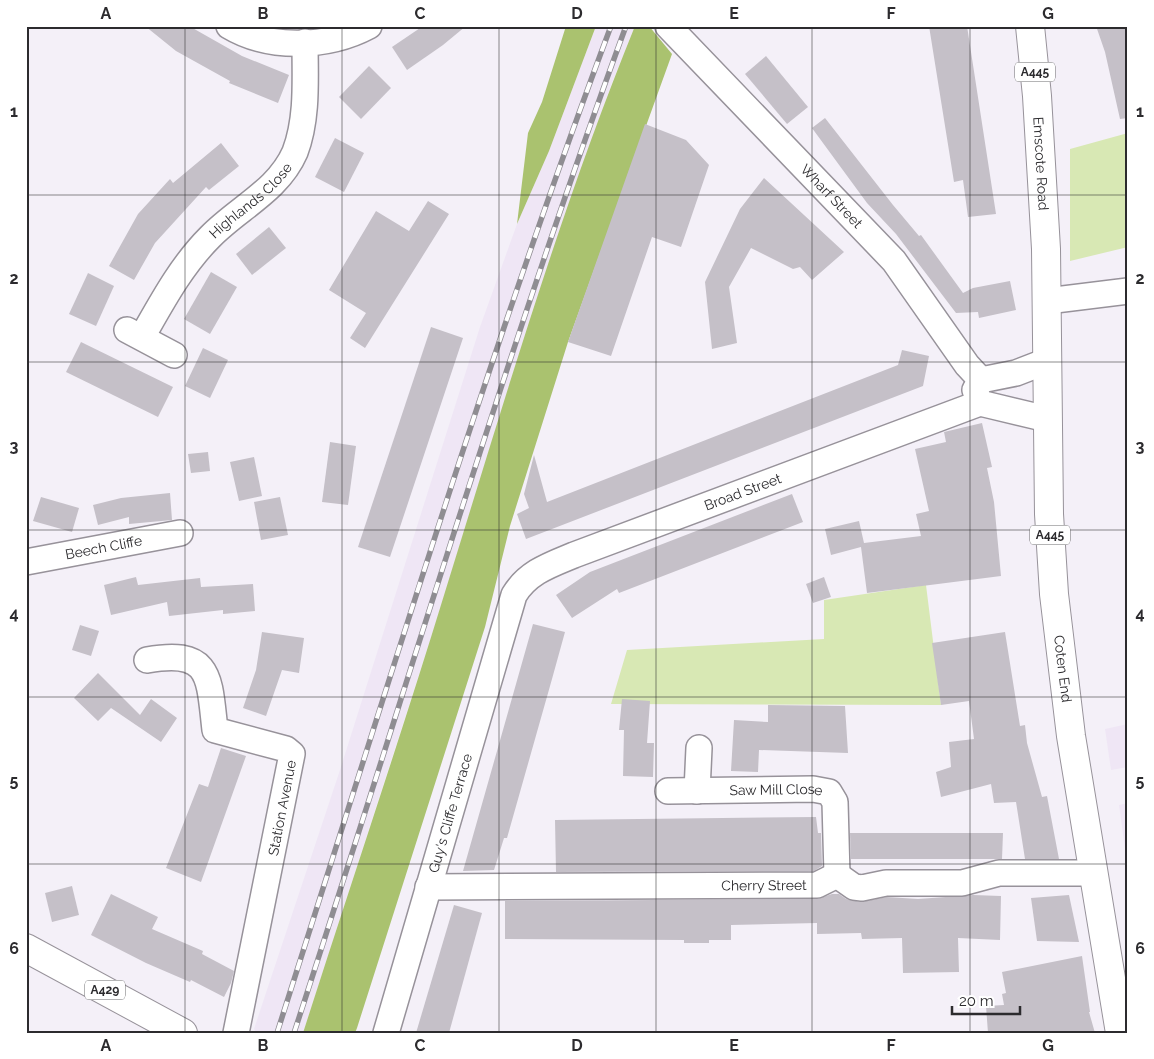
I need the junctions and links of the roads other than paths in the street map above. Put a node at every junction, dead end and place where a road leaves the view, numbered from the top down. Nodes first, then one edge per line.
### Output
1 (229, 26) edge
2 (368, 26) edge
3 (668, 26) edge
4 (1030, 26) edge
5 (305, 42) junction
6 (1128, 291) edge
7 (1047, 301) junction
8 (174, 355) dead end
9 (1047, 361) junction
10 (980, 391) junction
11 (1048, 419) junction
12 (180, 533) dead end
13 (26, 562) edge
14 (514, 595) joint
15 (147, 660) dead end
16 (699, 748) dead end
17 (668, 791) dead end
18 (697, 791) junction
19 (1093, 873) junction
20 (837, 875) junction
21 (428, 887) junction
22 (26, 948) edge
23 (183, 1033) edge
24 (236, 1033) edge
25 (386, 1033) edge
26 (1120, 1033) edge

1 - 5 street
2 - 5 street
3 - 10 street, Wharf Street
4 - 7 main road, Emscote Road / A445
5 - 8 street, Highlands Close
6 - 7 street
7 - 9 main road, Coten End / A445
9 - 10 street, Broad Street
9 - 11 main road, Coten End / A445
10 - 11 street
10 - 14 street, Broad Street
11 - 19 main road, Coten End / A445
12 - 13 street, Beech Cliffe
14 - 21 street, Guy's Cliffe Terrace
15 - 24 street, Station Avenue
16 - 18 street
17 - 18 street, Saw Mill Close
18 - 20 street, Saw Mill Close
19 - 20 street
19 - 26 main road, Coten End / A445
20 - 21 street, Cherry Street
21 - 25 street, Guy's Cliffe Terrace
22 - 23 main road, A429

